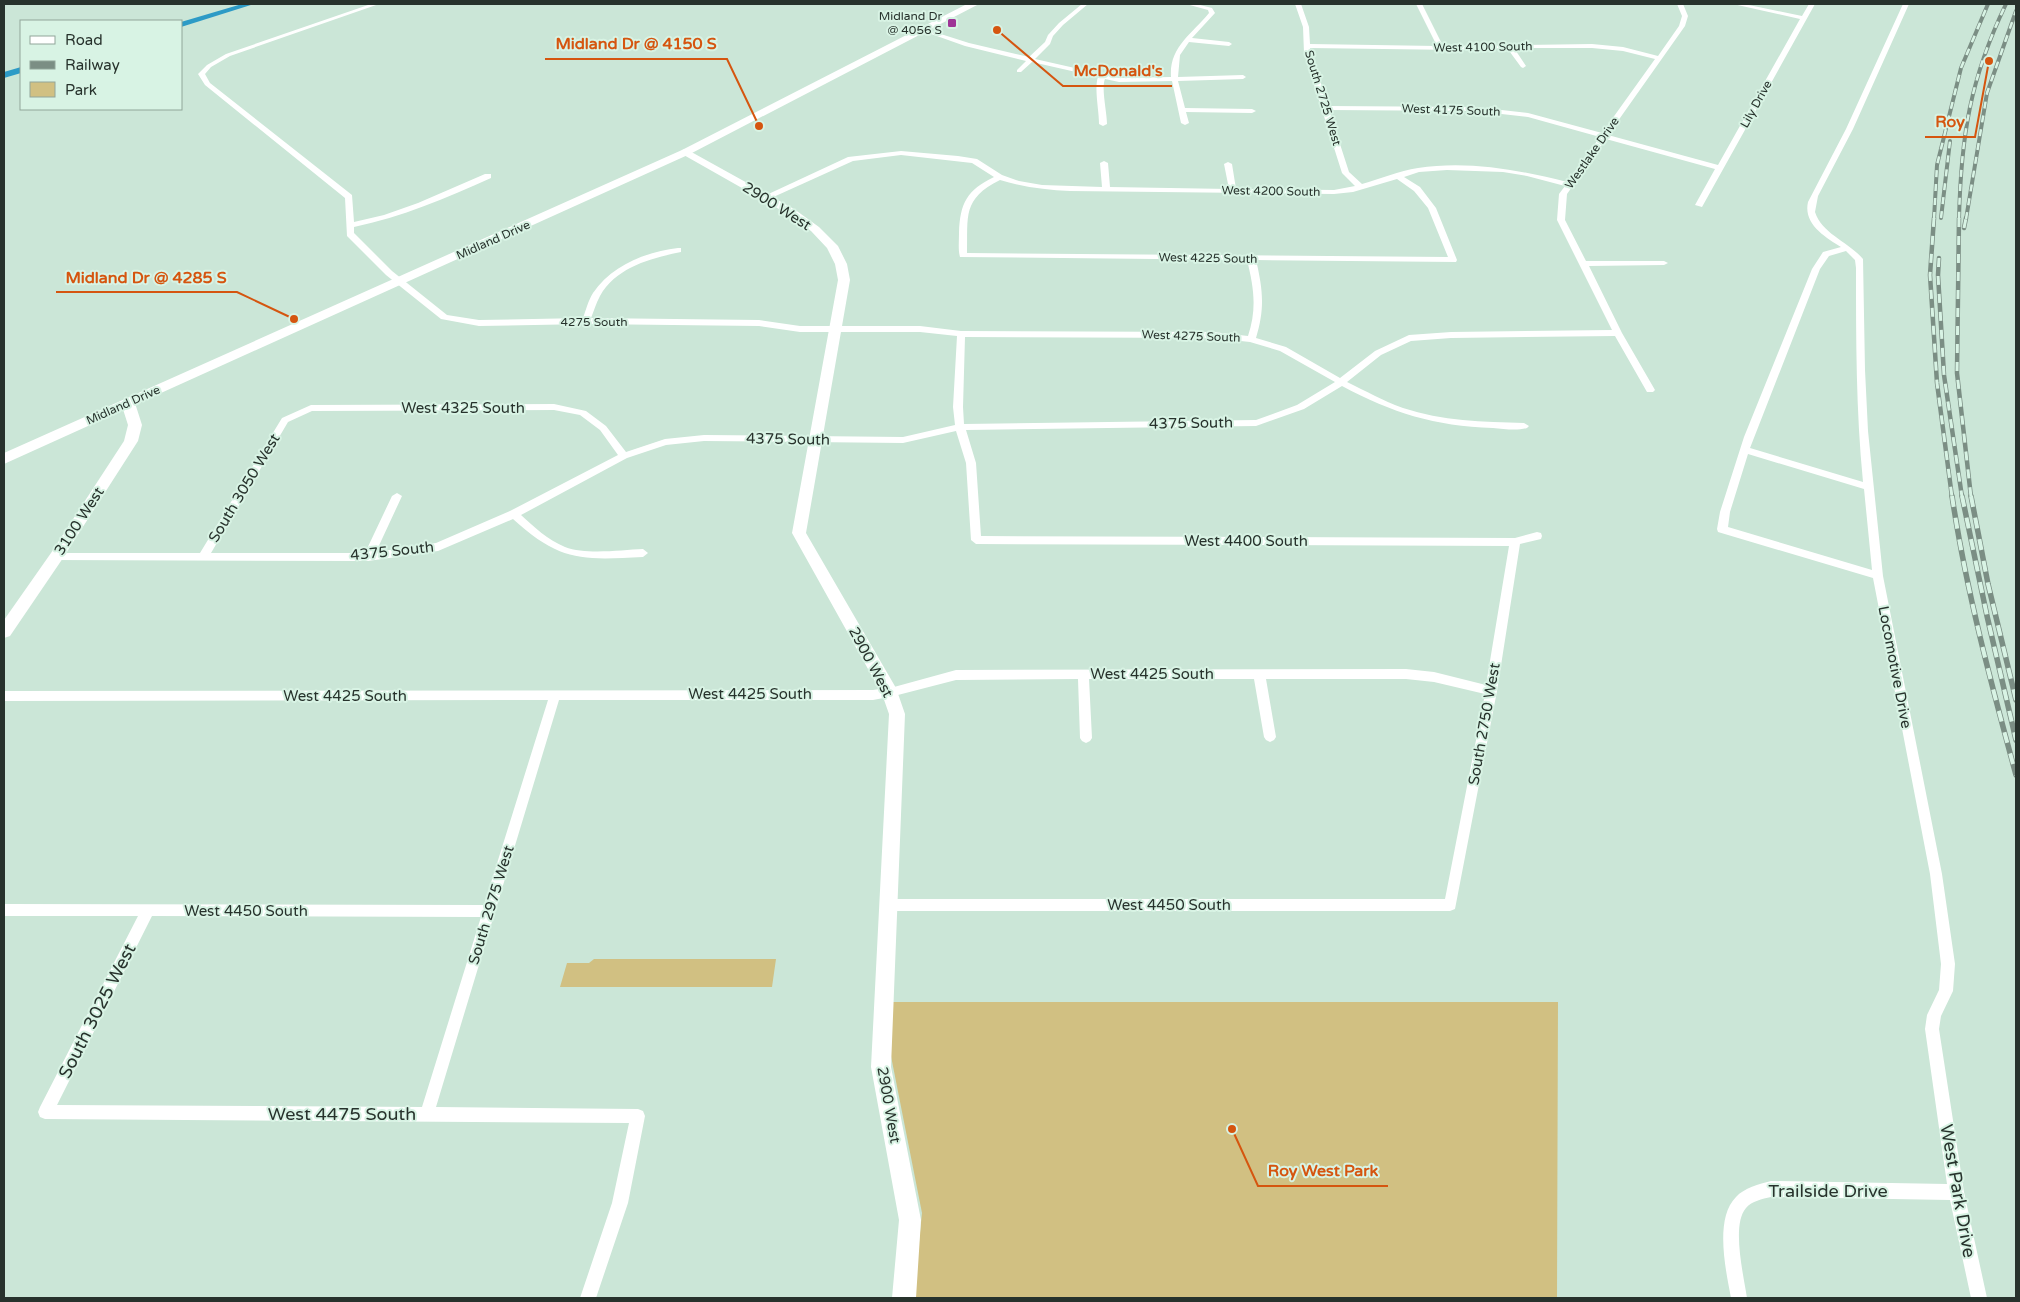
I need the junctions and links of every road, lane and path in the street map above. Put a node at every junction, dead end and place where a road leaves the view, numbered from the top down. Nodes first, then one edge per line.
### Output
1 (376, 4) edge
2 (974, 4) edge
3 (1085, 4) edge
4 (1189, 4) edge
5 (1298, 4) edge
6 (1419, 4) edge
7 (1680, 4) edge
8 (1736, 4) edge
9 (1812, 4) edge
10 (1906, 4) edge
11 (1804, 18) junction
12 (923, 30) junction
13 (1188, 40) junction
14 (1229, 44) dead end
15 (1306, 46) junction
16 (1509, 46) junction
17 (1441, 48) junction
18 (1659, 58) junction
19 (1030, 60) junction
20 (1524, 66) dead end
21 (1019, 71) dead end
22 (1102, 77) junction
23 (1243, 77) dead end
24 (1173, 78) junction
25 (1325, 108) junction
26 (1182, 110) junction
27 (1252, 111) dead end
28 (1184, 123) dead end
29 (1103, 124) dead end
30 (1604, 136) junction
31 (686, 152) junction
32 (984, 157) dead end
33 (974, 161) junction
34 (1104, 163) dead end
35 (1228, 164) dead end
36 (1720, 168) junction
37 (488, 176) dead end
38 (1398, 176) junction
39 (999, 177) junction
40 (1569, 185) junction
41 (1361, 187) junction
42 (1106, 189) junction
43 (1233, 191) junction
44 (766, 197) junction
45 (1699, 205) dead end
46 (350, 225) junction
47 (1848, 248) junction
48 (678, 250) dead end
49 (1251, 258) junction
50 (1664, 263) dead end
51 (1583, 264) junction
52 (400, 282) junction
53 (586, 322) junction
54 (800, 329) joint
55 (834, 329) junction
56 (1618, 333) junction
57 (961, 334) junction
58 (1251, 339) junction
59 (1341, 382) junction
60 (1650, 390) dead end
61 (128, 403) junction
62 (285, 420) joint
63 (1524, 426) dead end
64 (960, 427) junction
65 (814, 439) junction
66 (1745, 450) junction
67 (624, 456) junction
68 (4, 459) edge
69 (1869, 487) junction
70 (397, 496) dead end
71 (514, 514) junction
72 (1537, 536) dead end
73 (1515, 542) junction
74 (643, 554) dead end
75 (56, 557) junction
76 (203, 557) junction
77 (368, 557) junction
78 (1878, 576) junction
79 (4, 632) edge
80 (1083, 674) junction
81 (1259, 674) junction
82 (1491, 691) junction
83 (890, 693) junction
84 (555, 695) junction
85 (4, 696) edge
86 (1270, 737) dead end
87 (1086, 738) dead end
88 (887, 906) junction
89 (1450, 906) joint
90 (4, 910) edge
91 (148, 911) junction
92 (489, 911) junction
93 (1940, 1084) joint
94 (46, 1112) joint
95 (427, 1114) junction
96 (1956, 1192) junction
97 (588, 1298) edge
98 (904, 1298) edge
99 (1739, 1298) edge
100 (1978, 1298) edge

1 - 46 street
2 - 12 main road, Midland Drive
3 - 19 street
4 - 13 street
5 - 15 street, South 2725 West
6 - 17 street
7 - 18 street, Westlake Drive
8 - 11 street
9 - 11 street, Lily Drive
10 - 47 street
11 - 36 street, Lily Drive
12 - 19 street
12 - 31 main road, Midland Drive
13 - 14 street
13 - 24 street
15 - 17 street, West 4100 South
15 - 25 street, South 2725 West
16 - 17 street, West 4100 South
16 - 18 street, West 4100 South
16 - 20 street
18 - 30 street, Westlake Drive
19 - 21 street
19 - 22 street
22 - 24 street
22 - 29 street
23 - 24 street
24 - 26 street
25 - 30 street, West 4175 South
25 - 41 street, South 2725 West
26 - 27 street
26 - 28 street
30 - 36 street, West 4175 South
30 - 40 street, Westlake Drive
31 - 44 street, 2900 West
31 - 52 main road, Midland Drive
32 - 33 street
33 - 39 street, West 4200 South
33 - 44 street, West 4200 South
34 - 42 street
35 - 43 street
36 - 45 street, Lily Drive
37 - 46 street
38 - 40 street, West 4200 South
38 - 41 street, West 4200 South
38 - 49 street, West 4225 South
39 - 42 street, West 4200 South
39 - 49 street, West 4225 South
40 - 51 street, Westlake Drive
41 - 43 street, West 4200 South
42 - 43 street, West 4200 South
44 - 55 street, 2900 West
46 - 52 street, 4275 South
47 - 66 street
47 - 69 street, Locomotive Drive
48 - 53 street
49 - 58 street
50 - 51 street
51 - 56 street, Westlake Drive
52 - 53 street, 4275 South
52 - 61 main road, Midland Drive
53 - 54 street, 4275 South
54 - 55 street, West 4275 South
55 - 57 street, West 4275 South
55 - 65 street, 2900 West
56 - 59 street
56 - 60 street, Westlake Drive
57 - 58 street, West 4275 South
57 - 64 street
58 - 59 street, West 4275 South
59 - 63 street
59 - 64 street, 4375 South
61 - 68 main road, Midland Drive
61 - 75 street, 3100 West
62 - 67 street, West 4325 South
62 - 76 street, South 3050 West
64 - 65 street, 4375 South
64 - 73 street, West 4400 South
65 - 67 street, 4375 South
65 - 83 street, 2900 West
66 - 69 street
66 - 78 street
67 - 71 street, 4375 South
69 - 78 street, Locomotive Drive
70 - 77 street
71 - 74 street
71 - 77 street, 4375 South
72 - 73 street, West 4400 South
73 - 82 street, South 2750 West
75 - 76 street, 4375 South
75 - 79 street, 3100 West
76 - 77 street, 4375 South
78 - 93 street, Locomotive Drive
80 - 81 street, West 4425 South
80 - 83 street, West 4425 South
80 - 87 street
81 - 82 street, West 4425 South
81 - 86 street
82 - 89 street, South 2750 West
83 - 84 street, West 4425 South
83 - 88 street, 2900 West
84 - 85 street, West 4425 South
84 - 92 street, South 2975 West
88 - 89 street, West 4450 South
88 - 98 street, 2900 West
90 - 91 street, West 4450 South
91 - 92 street, West 4450 South
91 - 94 street, South 3025 West
92 - 95 street, South 2975 West
93 - 96 street, West Park Drive
94 - 95 street, West 4475 South
95 - 97 street, West 4475 South
96 - 99 street, Trailside Drive
96 - 100 street, West Park Drive

